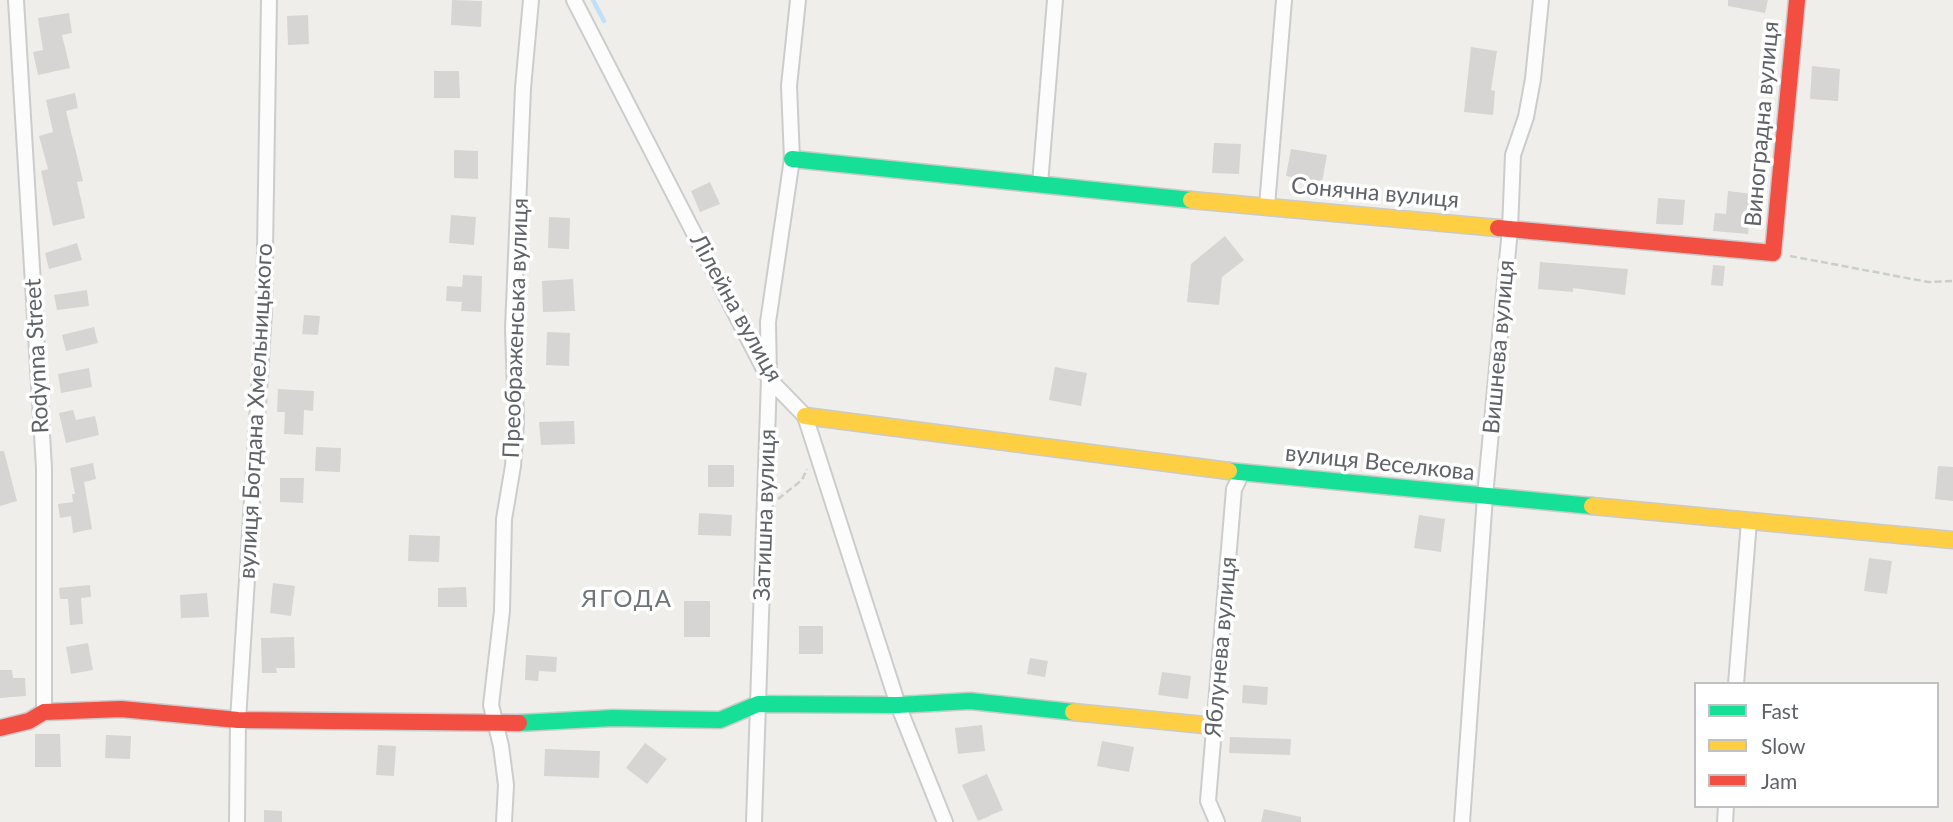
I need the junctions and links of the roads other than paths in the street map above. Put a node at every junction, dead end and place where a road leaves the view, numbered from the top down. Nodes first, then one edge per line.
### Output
1 (16, 0) edge
2 (269, 0) edge
3 (531, 0) edge
4 (574, 0) edge
5 (799, 0) edge
6 (1055, 0) edge
7 (1284, 0) edge
8 (1541, 0) edge
9 (1797, 0) edge
10 (792, 159) junction
11 (1040, 184) junction
12 (1266, 206) junction
13 (1510, 229) junction
14 (1773, 253) joint
15 (769, 379) junction
16 (805, 416) junction
17 (1242, 472) junction
18 (1485, 496) junction
19 (1749, 521) junction
20 (1953, 540) edge
21 (1736, 682) edge
22 (758, 704) junction
23 (898, 705) junction
24 (44, 712) junction
25 (238, 720) junction
26 (496, 724) junction
27 (1214, 726) junction
28 (0, 728) edge
29 (237, 822) edge
30 (504, 822) edge
31 (754, 822) edge
32 (945, 822) edge
33 (1217, 822) edge
34 (1462, 822) edge

1 - 24 street, Rodynna Street
2 - 25 street, вулиця Богдана Хмельницького
3 - 26 street, Преображенська вулиця
4 - 15 street, Лілейна вулиця
5 - 10 street, Затишна вулиця
6 - 11 street
7 - 12 street
8 - 13 street, Вишнева вулиця
9 - 14 street, Виноградна вулиця
10 - 11 street, Сонячна вулиця
10 - 15 street, Затишна вулиця
11 - 12 street, Сонячна вулиця
12 - 13 street, Сонячна вулиця
13 - 14 street, Сонячна вулиця
13 - 18 street, Вишнева вулиця
15 - 16 street, Лілейна вулиця
15 - 22 street, Затишна вулиця
16 - 17 street, вулиця Веселкова
16 - 23 street, Лілейна вулиця
17 - 18 street, вулиця Веселкова
17 - 27 street, Яблунева вулиця
18 - 19 street, вулиця Веселкова
18 - 34 street, Вишнева вулиця
19 - 20 street, вулиця Веселкова
19 - 21 street
22 - 23 street
22 - 26 street
22 - 31 street, Затишна вулиця
23 - 27 street
23 - 32 street, Лілейна вулиця
24 - 25 street
24 - 28 street
25 - 26 street
25 - 29 street, вулиця Богдана Хмельницького
26 - 30 street, Преображенська вулиця
27 - 33 street, Яблунева вулиця

